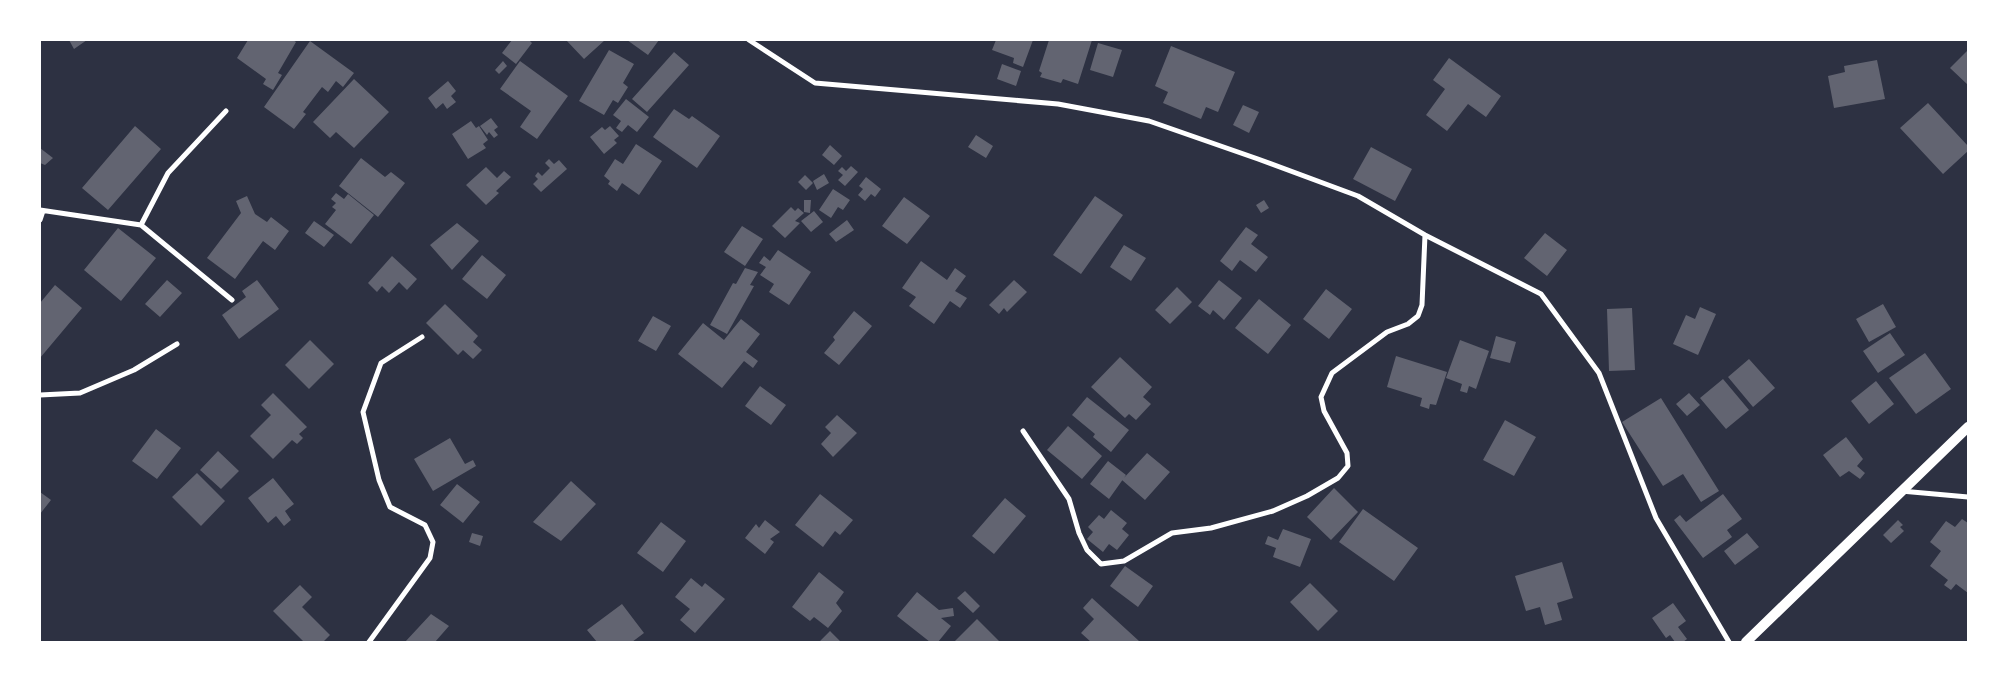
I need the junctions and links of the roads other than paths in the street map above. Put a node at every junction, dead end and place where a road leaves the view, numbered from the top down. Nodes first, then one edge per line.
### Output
1 (749, 40) edge
2 (226, 110) dead end
3 (42, 210) edge
4 (40, 220) edge
5 (141, 224) junction
6 (1425, 234) junction
7 (232, 300) dead end
8 (422, 337) dead end
9 (177, 344) dead end
10 (40, 395) edge
11 (1968, 427) edge
12 (1023, 431) dead end
13 (1901, 491) junction
14 (1968, 496) edge
15 (369, 642) edge
16 (1729, 642) edge
17 (1746, 642) edge

1 - 6 street
2 - 5 street
3 - 4 street
3 - 5 street
5 - 7 street
6 - 12 street
6 - 16 street
8 - 15 street
9 - 10 street
11 - 13 main road
13 - 14 street
13 - 17 main road

